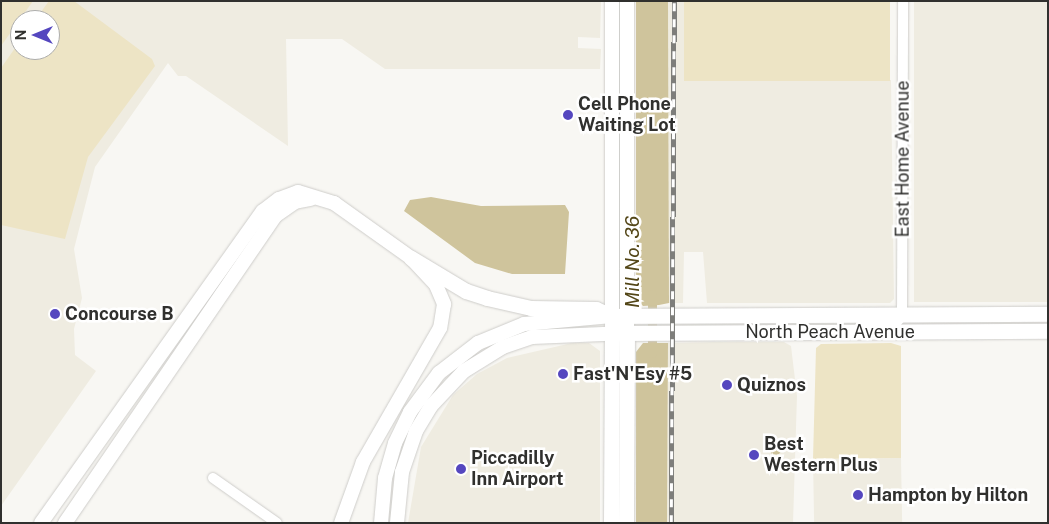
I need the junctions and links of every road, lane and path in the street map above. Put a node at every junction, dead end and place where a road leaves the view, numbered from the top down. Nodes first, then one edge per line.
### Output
1 (612, 1) edge
2 (627, 1) edge
3 (903, 1) edge
4 (334, 203) junction
5 (411, 258) junction
6 (1048, 314) edge
7 (620, 316) junction
8 (902, 316) junction
9 (1048, 324) edge
10 (1048, 331) edge
11 (854, 332) junction
12 (984, 332) junction
13 (620, 333) junction
14 (135, 390) junction
15 (149, 401) junction
16 (213, 478) dead end
17 (346, 502) junction
18 (41, 523) edge
19 (64, 523) edge
20 (277, 523) edge
21 (337, 523) edge
22 (341, 523) edge
23 (381, 523) edge
24 (396, 523) edge
25 (611, 523) edge
26 (626, 523) edge

1 - 7 main road
2 - 7 main road
3 - 8 street, East Home Avenue
4 - 5 main road
4 - 14 main road
4 - 15 main road
5 - 7 main road, North Peach Avenue
5 - 17 main road
6 - 8 main road, North Peach Avenue
7 - 8 main road, North Peach Avenue
7 - 13 main road
7 - 23 main road
8 - 11 street
9 - 12 main road
10 - 12 main road, North Peach Avenue
11 - 12 main road, North Peach Avenue
11 - 13 main road, North Peach Avenue
13 - 24 main road
13 - 25 main road
13 - 26 main road
14 - 15 main road
14 - 18 main road
15 - 19 main road
16 - 20 street
17 - 21 main road
17 - 22 main road

